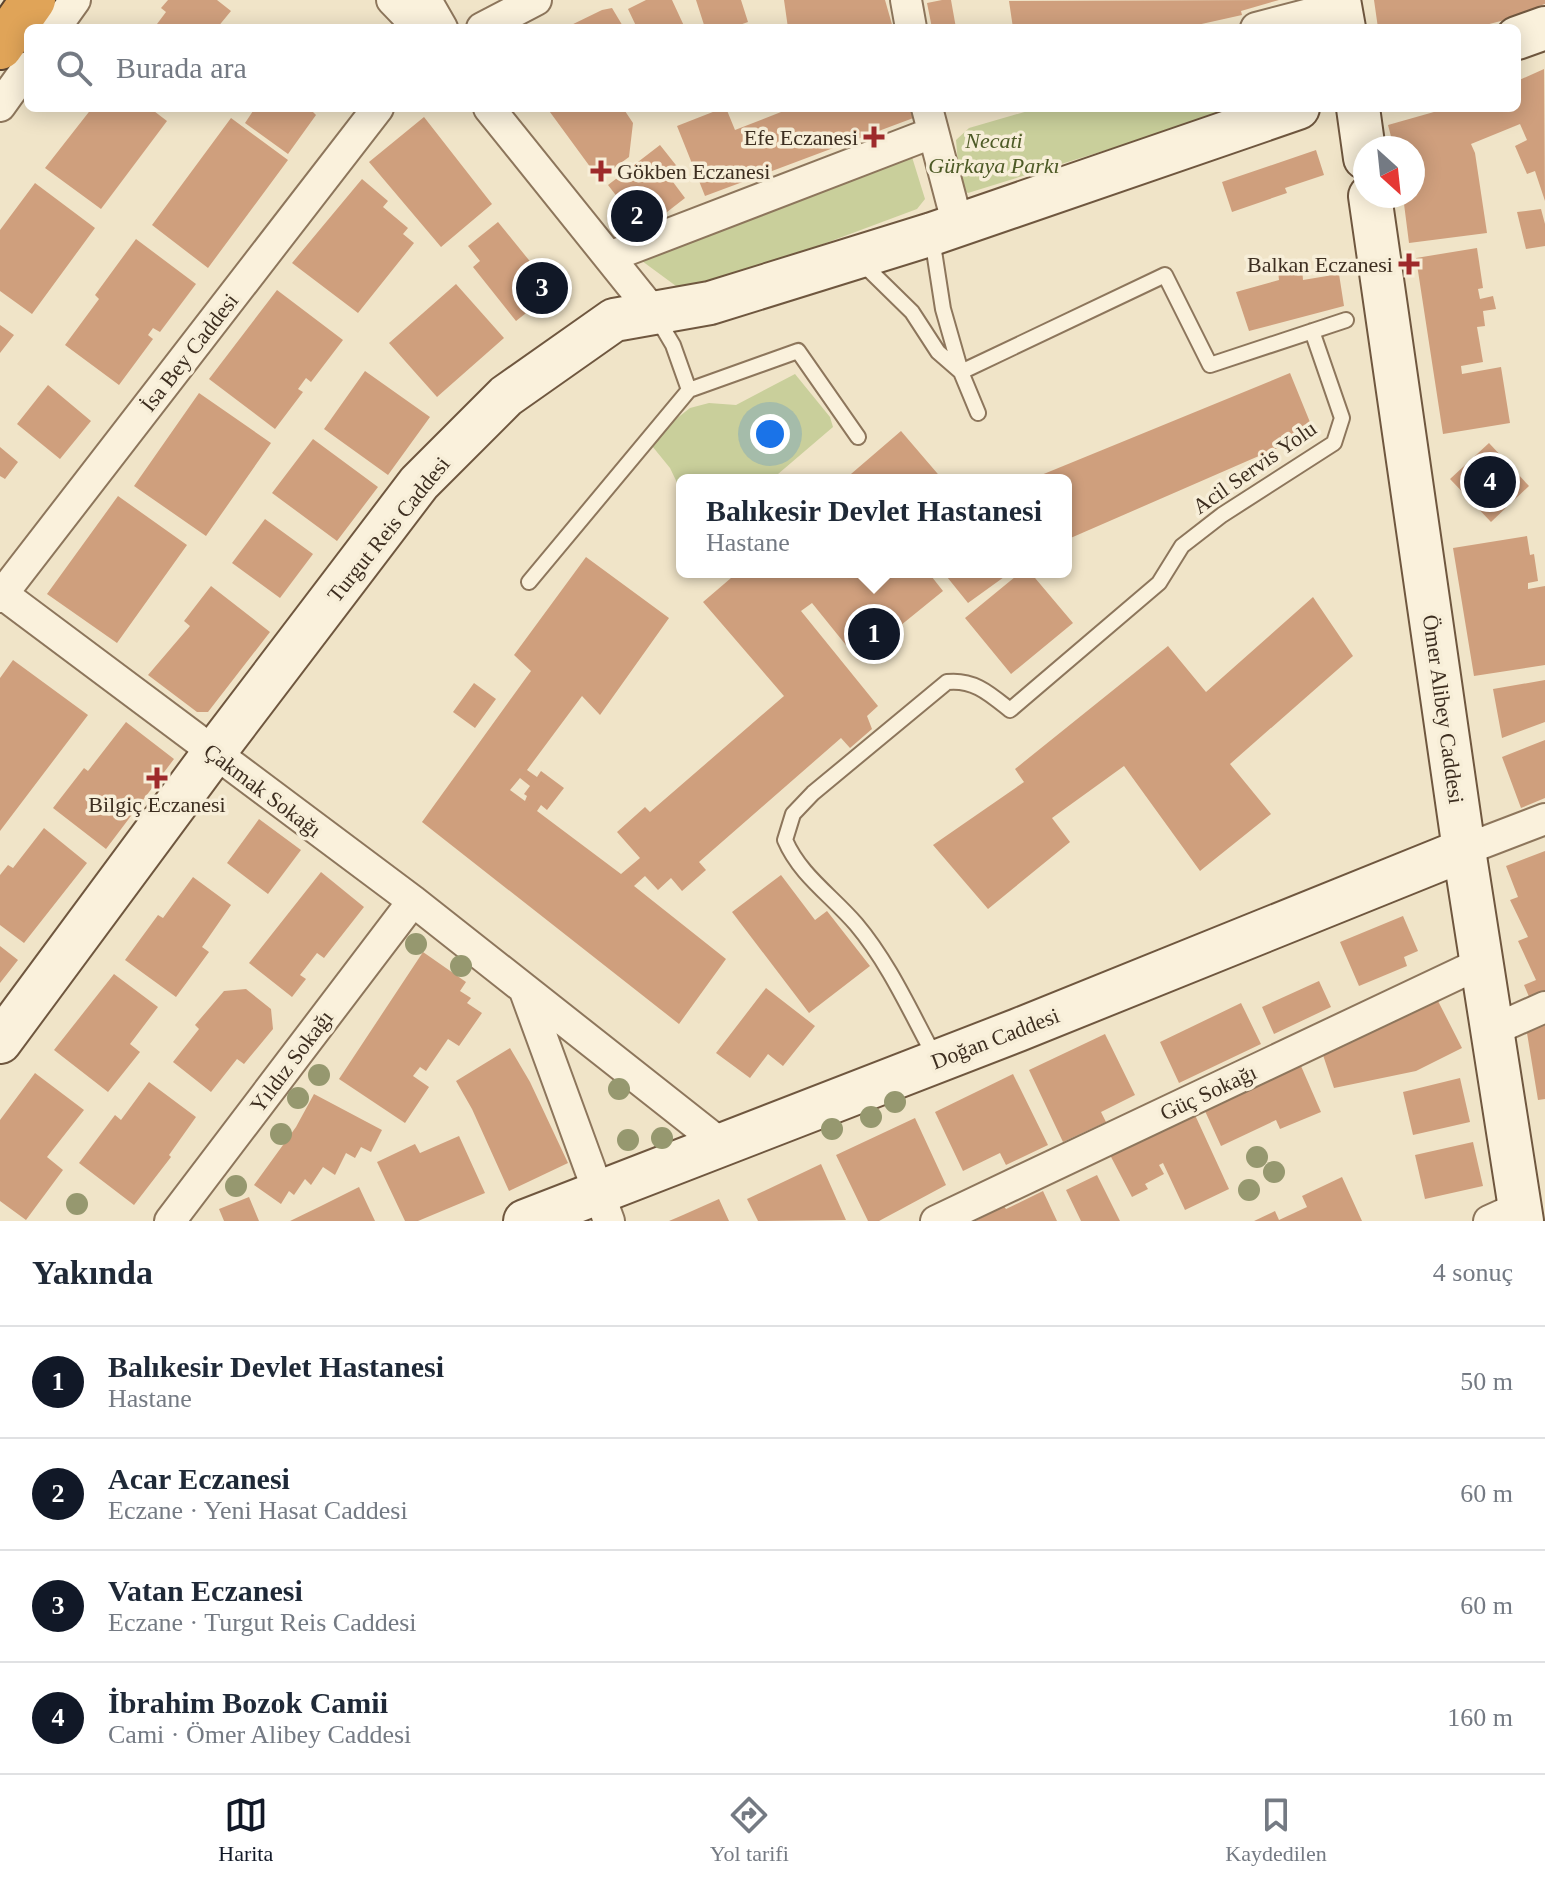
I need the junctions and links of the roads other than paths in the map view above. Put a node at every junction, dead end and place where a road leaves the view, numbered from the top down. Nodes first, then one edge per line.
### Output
1 (33, 0) edge
2 (75, 0) edge
3 (392, 0) edge
4 (426, 0) edge
5 (536, 0) edge
6 (906, 0) edge
7 (1341, 11) edge
8 (58, 24) edge
9 (415, 24) edge
10 (440, 24) edge
11 (490, 24) edge
12 (910, 24) edge
13 (1276, 24) edge
14 (1545, 28) edge
15 (1521, 37) edge
16 (0, 47) edge
17 (24, 73) edge
18 (0, 106) edge
19 (375, 112) edge
20 (492, 112) edge
21 (1286, 112) edge
22 (1359, 112) edge
23 (934, 116) edge
24 (1362, 136) edge
25 (1372, 208) edge
26 (945, 230) junction
27 (609, 257) junction
28 (856, 257) junction
29 (653, 312) junction
30 (1346, 320) dead end
31 (1312, 331) junction
32 (961, 372) junction
33 (689, 390) junction
34 (978, 413) dead end
35 (858, 437) dead end
36 (529, 582) dead end
37 (1, 594) edge
38 (213, 754) junction
39 (1545, 819) edge
40 (1464, 850) junction
41 (413, 901) junction
42 (1481, 963) junction
43 (524, 989) junction
44 (1545, 1007) edge
45 (1491, 1031) junction
46 (0, 1042) edge
47 (937, 1061) junction
48 (721, 1144) junction
49 (604, 1206) edge
50 (1510, 1216) edge
51 (170, 1221) edge
52 (525, 1221) edge
53 (936, 1221) edge

1 - 16 highway
2 - 8 street
3 - 9 street
4 - 10 street
5 - 11 street
6 - 12 street
7 - 13 street
14 - 15 street
17 - 18 street
19 - 37 street, İsa Bey Caddesi
20 - 27 street
21 - 26 street, Turgut Reis Caddesi
22 - 24 street
23 - 26 street
23 - 27 street
25 - 40 street, Ömer Alibey Caddesi
26 - 28 street, Turgut Reis Caddesi
26 - 32 lane
27 - 29 street
28 - 29 street, Turgut Reis Caddesi
28 - 32 lane
29 - 33 lane
29 - 38 street, Turgut Reis Caddesi
30 - 31 lane
31 - 32 lane
31 - 47 lane, Acil Servis Yolu
32 - 34 lane
33 - 35 lane
33 - 36 lane
37 - 38 street, Çakmak Sokağı
38 - 41 street, Çakmak Sokağı
38 - 46 street, Turgut Reis Caddesi
39 - 40 street
40 - 42 street, Ömer Alibey Caddesi
40 - 47 street, Doğan Caddesi
41 - 43 street, Çakmak Sokağı
41 - 51 street, Yıldız Sokağı
42 - 45 street, Ömer Alibey Caddesi
42 - 53 street, Güç Sokağı
43 - 48 street, Çakmak Sokağı
43 - 49 street
44 - 45 street
45 - 50 street, Ömer Alibey Caddesi
47 - 48 street, Doğan Caddesi
48 - 49 street, Doğan Caddesi
49 - 52 street, Doğan Caddesi

